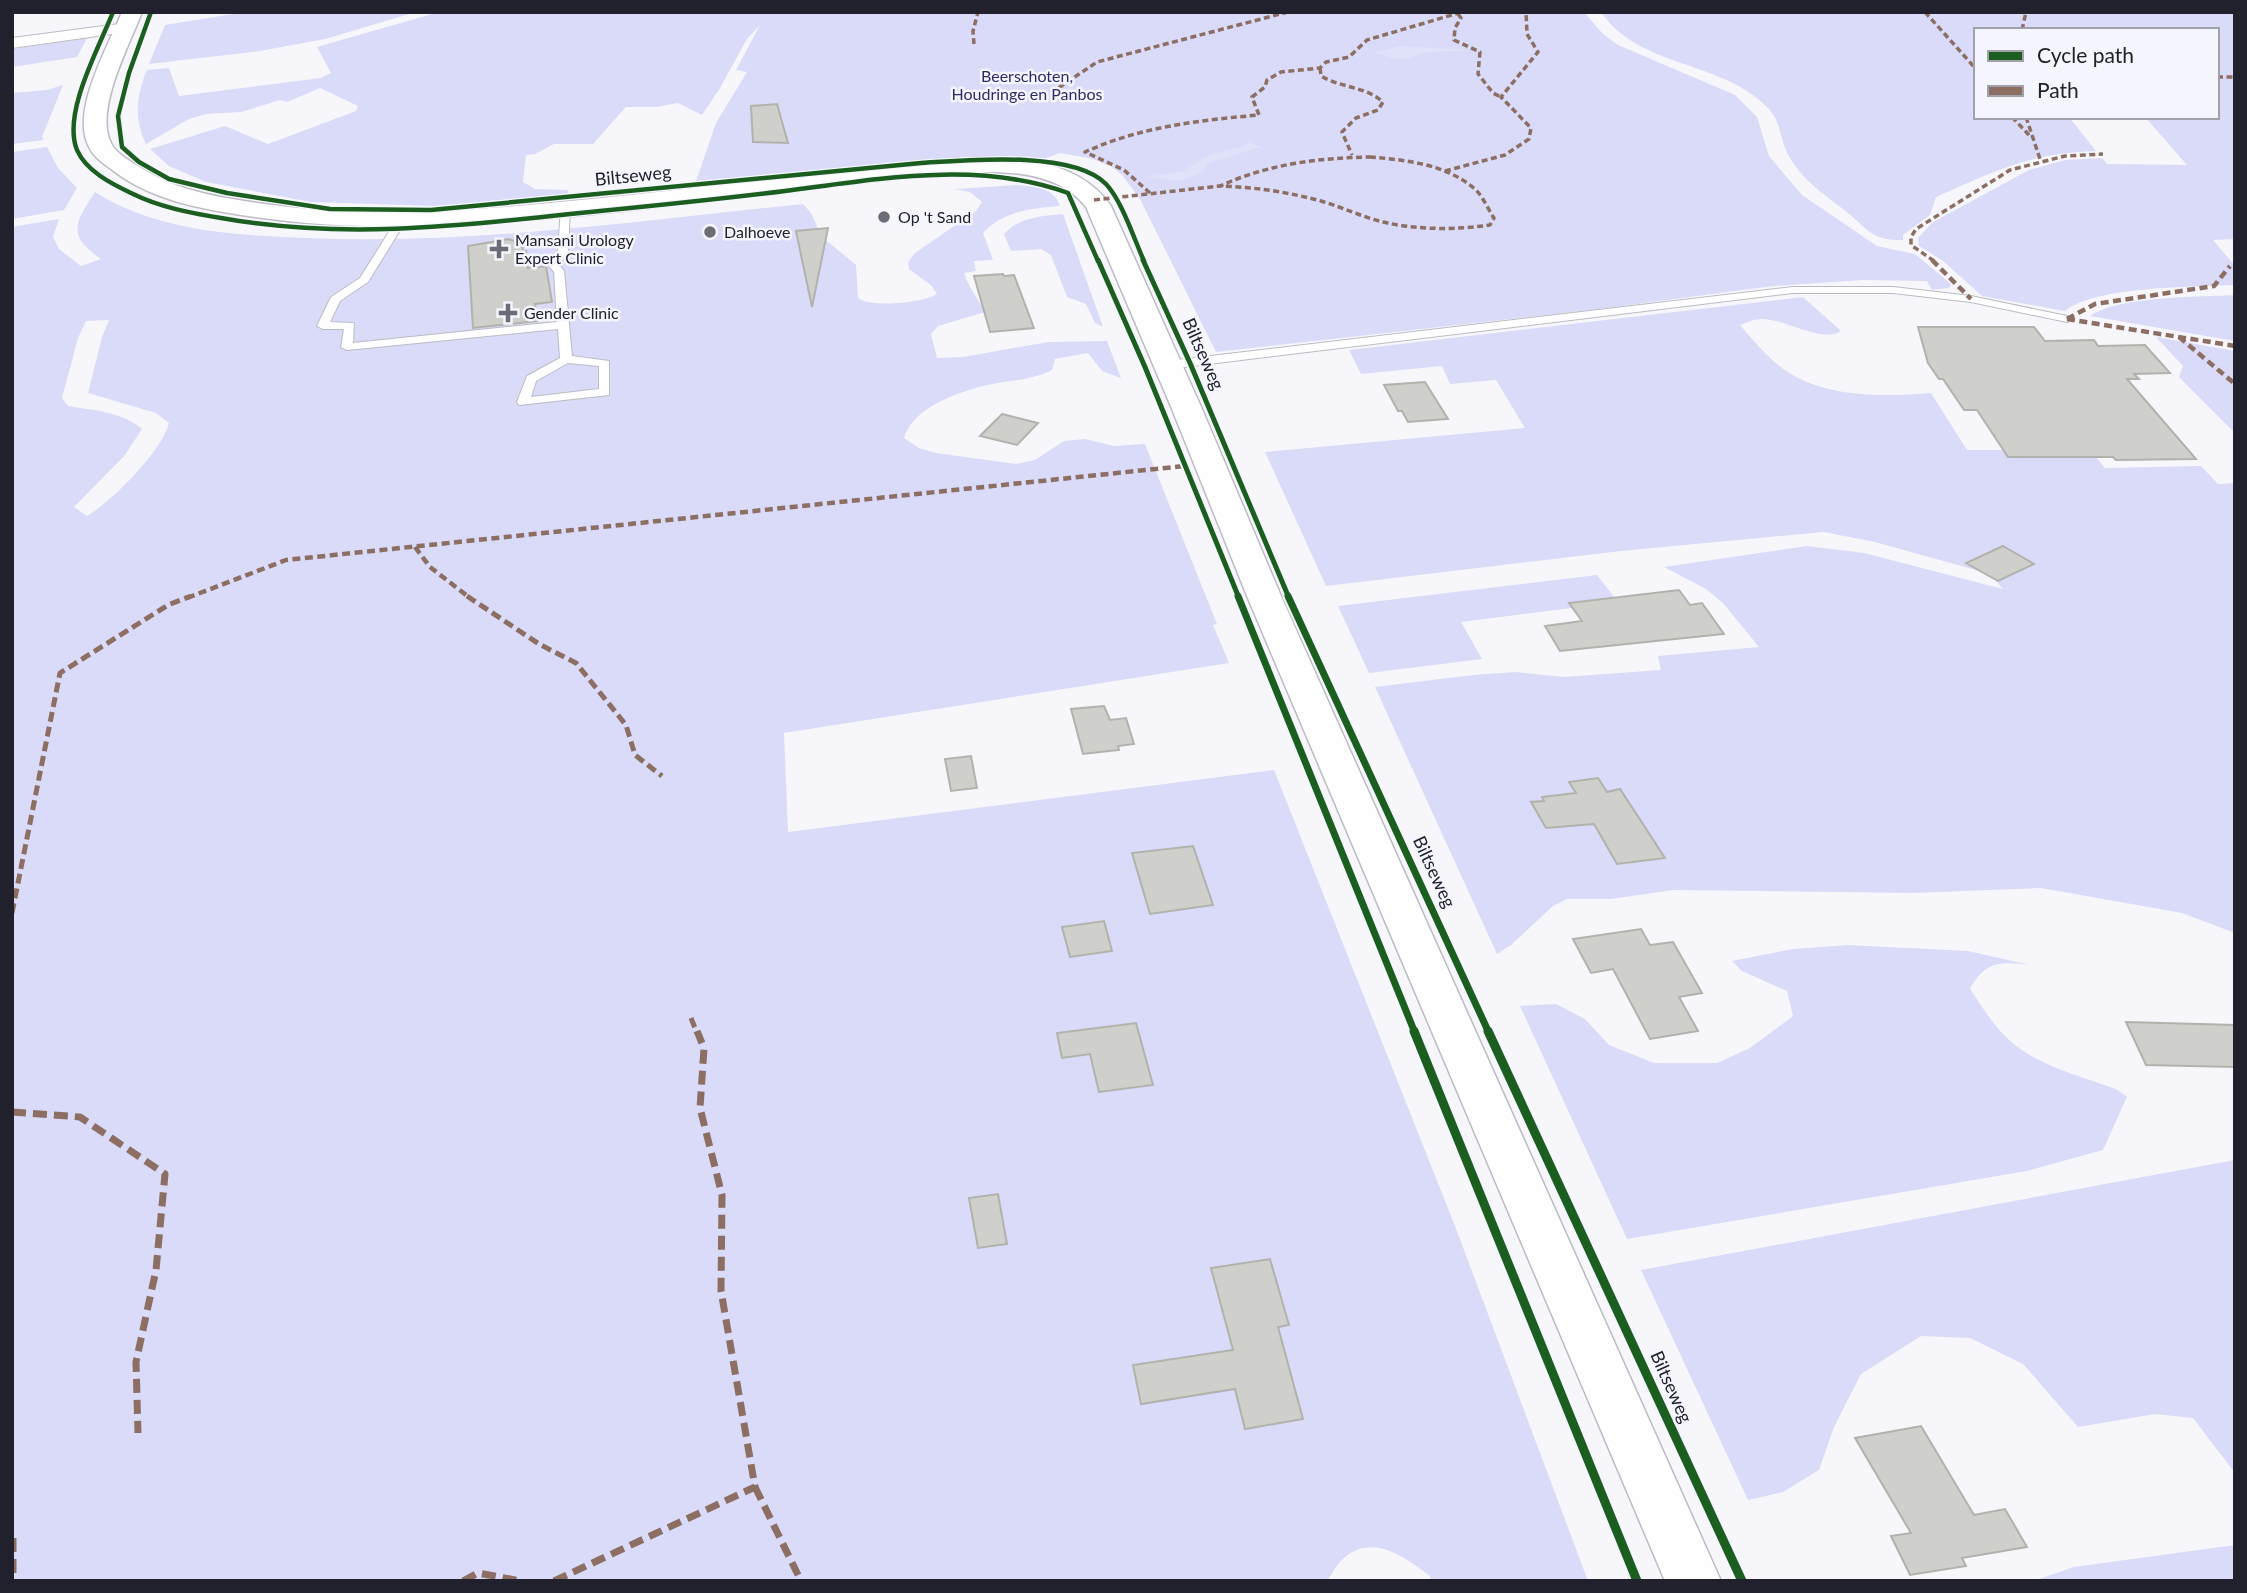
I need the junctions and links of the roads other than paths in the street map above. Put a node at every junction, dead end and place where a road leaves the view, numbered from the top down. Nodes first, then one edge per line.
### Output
1 (129, 20) edge
2 (12, 44) edge
3 (565, 208) junction
4 (402, 219) junction
5 (2067, 319) dead end
6 (562, 325) junction
7 (566, 359) junction
8 (1168, 365) junction
9 (1693, 1581) edge

1 - 2 street
1 - 4 street, Biltseweg
3 - 4 street, Biltseweg
3 - 6 lane
3 - 8 street, Biltseweg
4 - 6 lane
5 - 8 lane
6 - 7 lane
7 - 7 lane
8 - 9 street, Biltseweg

